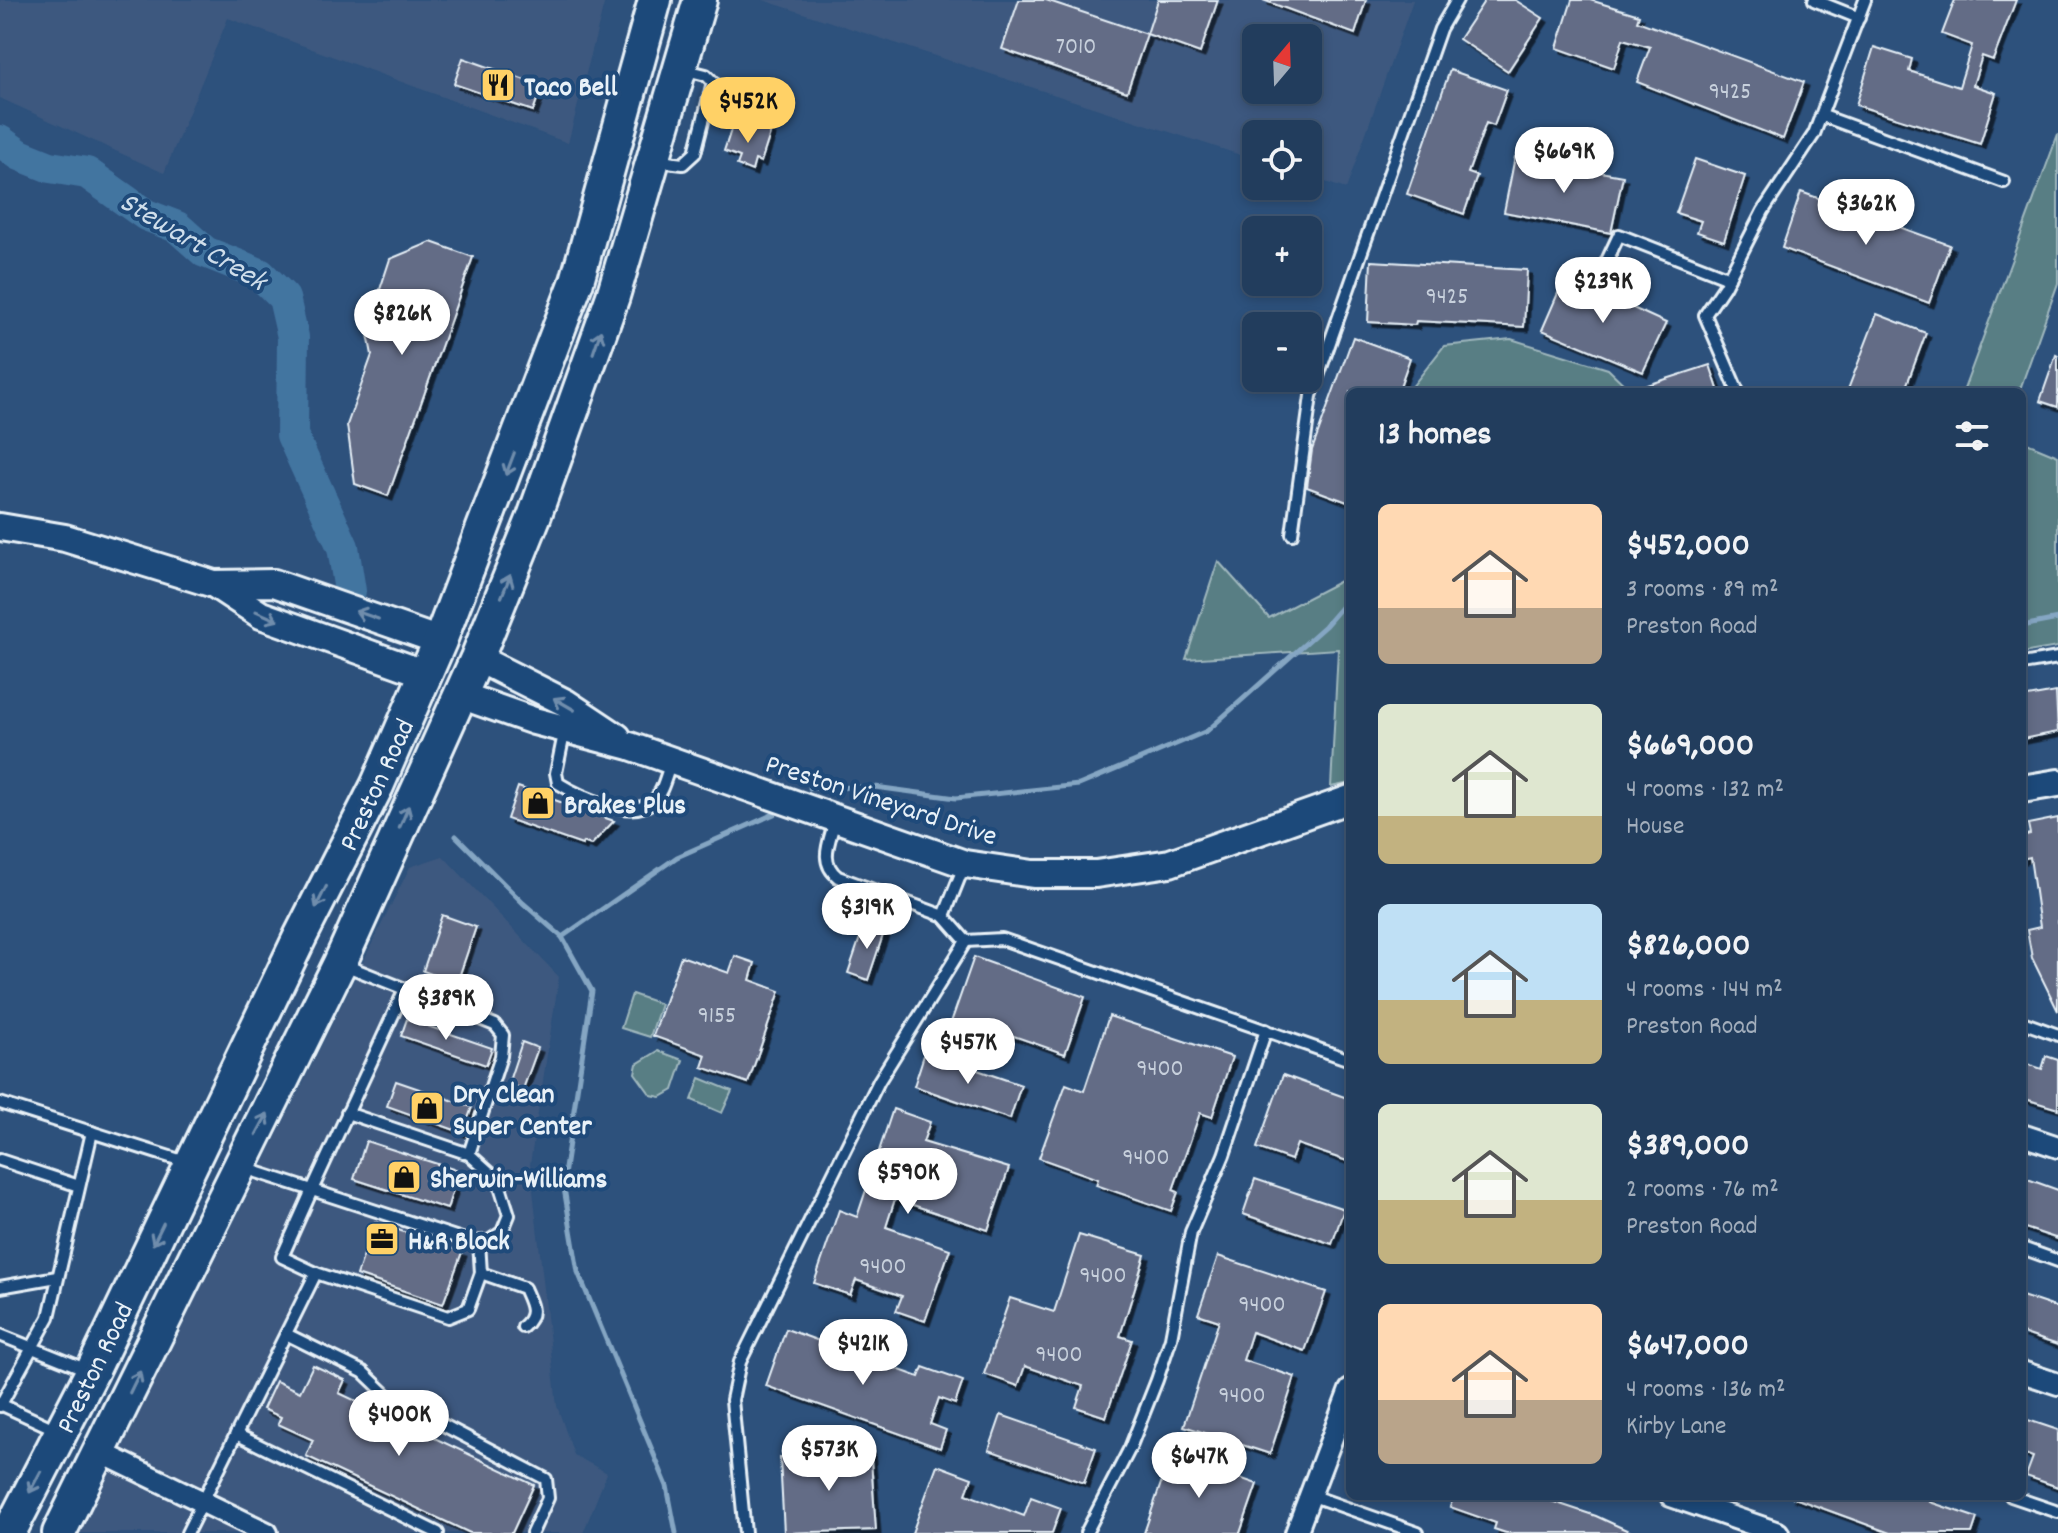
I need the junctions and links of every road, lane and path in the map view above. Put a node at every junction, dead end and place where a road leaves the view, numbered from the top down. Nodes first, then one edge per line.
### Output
1 (655, 0) edge
2 (700, 0) edge
3 (1457, 0) edge
4 (1814, 0) edge
5 (1865, 0) edge
6 (1859, 18) junction
7 (1823, 116) junction
8 (605, 177) junction
9 (647, 178) junction
10 (2004, 182) dead end
11 (1604, 267) dead end
12 (1729, 278) junction
13 (1736, 388) edge
14 (0, 527) edge
15 (1292, 534) dead end
16 (214, 584) junction
17 (440, 641) junction
18 (477, 658) junction
19 (2058, 658) edge
20 (2026, 663) edge
21 (426, 674) junction
22 (460, 695) junction
23 (565, 729) junction
24 (630, 746) junction
25 (671, 761) junction
26 (2058, 783) edge
27 (2026, 788) edge
28 (1346, 800) edge
29 (835, 819) junction
30 (965, 864) junction
31 (944, 916) junction
32 (966, 941) junction
33 (340, 963) junction
34 (405, 989) junction
35 (2026, 1023) edge
36 (1266, 1030) junction
37 (2058, 1035) edge
38 (1346, 1059) edge
39 (0, 1103) edge
40 (347, 1113) junction
41 (92, 1132) junction
42 (2026, 1136) edge
43 (2058, 1147) edge
44 (469, 1154) junction
45 (0, 1160) edge
46 (191, 1164) junction
47 (240, 1166) junction
48 (79, 1186) junction
49 (312, 1190) junction
50 (479, 1242) junction
51 (2026, 1249) edge
52 (2058, 1261) edge
53 (316, 1273) junction
54 (481, 1273) junction
55 (57, 1277) junction
56 (0, 1287) edge
57 (523, 1327) dead end
58 (286, 1334) junction
59 (0, 1335) edge
60 (34, 1346) junction
61 (92, 1372) junction
62 (2026, 1373) edge
63 (2058, 1384) edge
64 (1346, 1400) edge
65 (1, 1405) edge
66 (61, 1432) junction
67 (236, 1434) junction
68 (100, 1452) junction
69 (1310, 1495) junction
70 (1683, 1500) edge
71 (2023, 1500) edge
72 (203, 1502) junction
73 (2058, 1512) edge
74 (9, 1533) edge
75 (59, 1533) edge
76 (187, 1533) edge
77 (267, 1533) edge
78 (438, 1533) edge
79 (532, 1533) edge
80 (745, 1533) edge
81 (1086, 1533) edge
82 (1296, 1533) edge
83 (1418, 1533) edge
84 (1778, 1533) edge

1 - 8 main road, Preston Road
2 - 9 main road, Preston Road
3 - 15 lane
4 - 6 lane
5 - 6 lane
6 - 7 lane
7 - 10 lane
7 - 12 lane
8 - 9 main road
8 -> 17 main road, Preston Road
18 -> 9 main road, Preston Road
11 - 12 lane
12 - 13 lane
14 - 16 street
17 -> 16 street
16 -> 21 street
17 - 18 main road
17 - 21 main road, Preston Road
18 - 22 main road, Preston Road
24 -> 18 street, Preston Vineyard Drive
19 - 20 lane
21 - 22 main road
21 -> 46 main road, Preston Road
22 - 23 street, Preston Vineyard Drive
33 -> 22 main road, Preston Road
23 - 24 street, Preston Vineyard Drive
23 - 25 lane
24 - 25 street, Preston Vineyard Drive
25 - 29 street, Preston Vineyard Drive
26 - 27 street
28 - 30 street, Preston Vineyard Drive
29 - 30 street, Preston Vineyard Drive
29 - 31 lane
30 - 31 lane
31 - 32 lane
32 - 36 lane
32 - 80 lane
33 - 34 lane
47 -> 33 main road, Preston Road
34 - 40 lane
34 - 44 lane
35 - 37 lane
36 - 38 lane
36 - 81 lane
39 - 41 lane
40 - 44 lane
40 - 49 lane
41 - 46 lane
41 - 48 lane
42 - 43 street
44 - 50 lane
45 - 48 lane
46 -> 61 main road, Preston Road
47 - 49 lane
68 -> 47 main road, Preston Road
48 - 55 lane
49 - 50 lane
49 - 53 lane
50 - 54 lane
51 - 52 lane
53 - 54 lane
53 - 58 lane
54 - 57 lane
55 - 56 lane
55 - 60 lane
58 - 67 lane
58 - 79 lane
59 - 60 lane
60 - 61 lane
60 - 65 lane
61 - 66 main road, Preston Road
62 - 63 street
64 - 69 street
65 - 66 lane
66 - 68 main road
66 -> 74 main road, Preston Road
67 - 72 lane
67 - 78 lane
68 - 72 street
68 - 75 main road, Preston Road
69 - 82 street
69 - 83 lane
70 - 84 street
71 - 73 lane
72 - 76 lane
72 - 77 street

